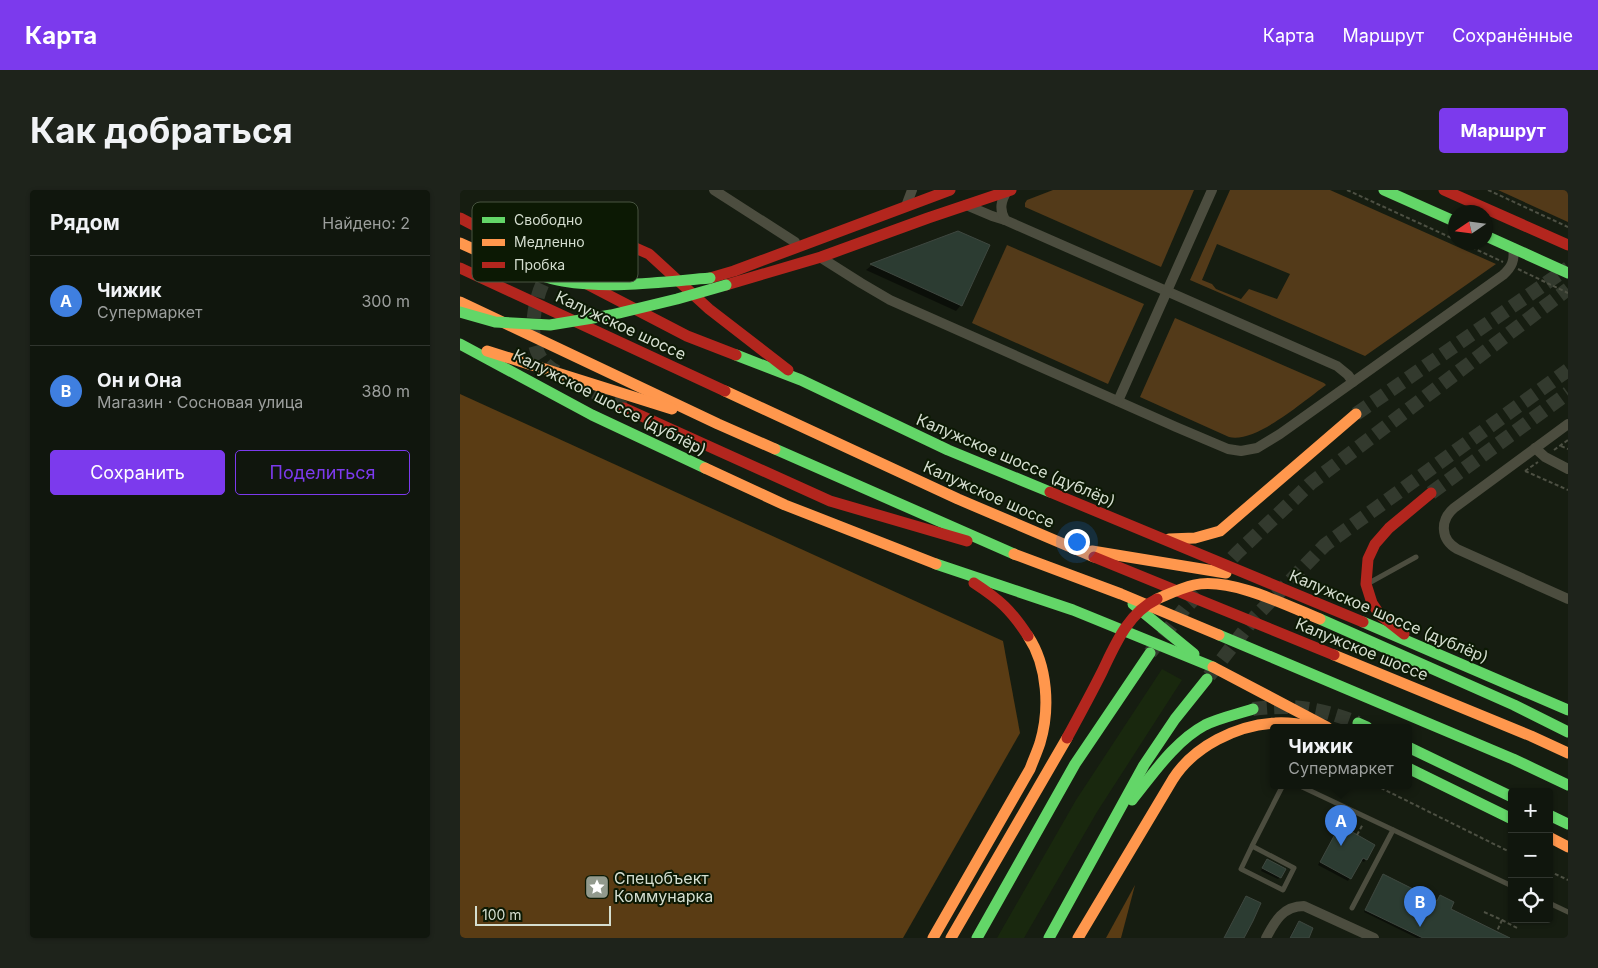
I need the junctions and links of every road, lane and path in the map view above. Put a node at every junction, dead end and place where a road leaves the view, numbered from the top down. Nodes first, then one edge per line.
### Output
1 (714, 190) edge
2 (912, 190) edge
3 (1212, 190) edge
4 (1347, 190) edge
5 (1384, 190) edge
6 (1444, 190) edge
7 (1488, 190) edge
8 (943, 191) edge
9 (1009, 191) edge
10 (966, 205) junction
11 (906, 206) junction
12 (460, 218) edge
13 (1448, 218) edge
14 (1004, 220) junction
15 (472, 224) edge
16 (1568, 227) edge
17 (1448, 236) edge
18 (1493, 239) edge
19 (795, 242) dead end
20 (460, 243) edge
21 (1568, 245) edge
22 (472, 248) edge
23 (1513, 248) junction
24 (638, 249) edge
25 (823, 259) dead end
26 (460, 268) edge
27 (1568, 273) edge
28 (472, 274) edge
29 (490, 282) edge
30 (573, 282) edge
31 (583, 282) edge
32 (1168, 292) junction
33 (460, 302) edge
34 (460, 312) edge
35 (460, 343) edge
36 (801, 380) junction
37 (1353, 382) junction
38 (1118, 402) junction
39 (624, 408) tunnel mouth
40 (1356, 414) tunnel mouth
41 (718, 424) junction
42 (1568, 424) edge
43 (1568, 440) edge
44 (1534, 448) junction
45 (1568, 449) edge
46 (1568, 469) edge
47 (1525, 471) dead end
48 (1568, 490) edge
49 (1431, 493) tunnel mouth
50 (1160, 538) junction
51 (1070, 547) junction
52 (1013, 554) junction
53 (1416, 557) dead end
54 (926, 560) junction
55 (1257, 579) junction
56 (1366, 585) junction
57 (1121, 594) junction
58 (1568, 599) edge
59 (1414, 643) junction
60 (1150, 652) tunnel mouth
61 (1208, 664) junction
62 (1207, 679) tunnel mouth
63 (1254, 709) tunnel mouth
64 (1568, 710) edge
65 (1299, 724) edge
66 (1321, 724) edge
67 (1568, 732) edge
68 (1412, 749) edge
69 (1568, 753) edge
70 (1412, 770) edge
71 (1568, 785) edge
72 (1281, 789) edge
73 (1306, 789) edge
74 (1384, 789) edge
75 (1508, 795) edge
76 (1553, 812) edge
77 (1568, 816) edge
78 (1508, 817) edge
79 (1366, 818) junction
80 (1553, 818) edge
81 (1114, 821) junction
82 (1568, 824) edge
83 (1393, 830) junction
84 (1357, 835) dead end
85 (1553, 839) edge
86 (1252, 846) junction
87 (1568, 846) edge
88 (1508, 850) edge
89 (1553, 873) edge
90 (1568, 880) edge
91 (1508, 884) edge
92 (1553, 905) edge
93 (1352, 908) dead end
94 (1484, 912) dead end
95 (1568, 912) edge
96 (1502, 920) junction
97 (1519, 929) dead end
98 (1497, 931) dead end
99 (933, 938) edge
100 (951, 938) edge
101 (978, 938) edge
102 (1049, 938) edge
103 (1078, 938) edge
104 (1266, 938) edge
105 (1374, 938) edge

1 - 19 street
2 - 11 street
3 - 32 street
4 - 17 path
5 - 13 main road
6 - 21 main road
7 - 16 path
8 - 11 main road
9 - 10 main road
9 - 14 street
10 - 14 street
10 - 34 main road, bridge
11 - 30 main road, bridge
12 - 15 main road, Калужское шоссе (дублёр)
14 - 32 street
18 - 23 main road
20 - 22 main road, bridge
23 - 27 main road
23 - 37 street
24 - 36 main road
25 - 38 street
26 - 28 main road, Калужское шоссе
29 - 51 main road, Калужское шоссе
31 - 36 main road, Калужское шоссе (дублёр)
32 - 37 street
32 - 38 street
33 - 41 main road
35 - 41 main road
35 - 54 main road, Калужское шоссе (дублёр)
36 - 50 main road, Калужское шоссе (дублёр)
37 - 38 street
39 - 52 main road
40 - 50 main road
41 - 52 main road
42 - 44 street
43 - 45 path
44 - 46 street
44 - 58 street
47 - 48 path
49 - 56 main road
50 - 55 main road, Калужское шоссе (дублёр)
51 - 55 main road
51 - 69 main road, Калужское шоссе
52 - 57 main road
53 - 56 lane
54 - 61 main road, Калужское шоссе (дублёр)
54 - 99 main road
55 - 59 main road, Калужское шоссе (дублёр)
56 - 59 main road
57 - 61 main road
57 - 71 main road
59 - 64 main road, Калужское шоссе (дублёр)
60 - 101 main road
61 - 66 main road, Калужское шоссе (дублёр)
62 - 81 main road
63 - 81 main road
65 - 103 main road
67 - 100 main road, bridge
68 - 75 main road
70 - 78 main road
72 - 86 lane
73 - 79 lane
74 - 88 path
76 - 77 main road
79 - 83 lane
79 - 84 path
80 - 82 main road
81 - 102 main road
83 - 91 lane
83 - 93 lane
85 - 87 main road
86 - 86 lane
89 - 90 path
92 - 95 lane
94 - 96 path
96 - 97 path
96 - 98 path
104 - 105 street

